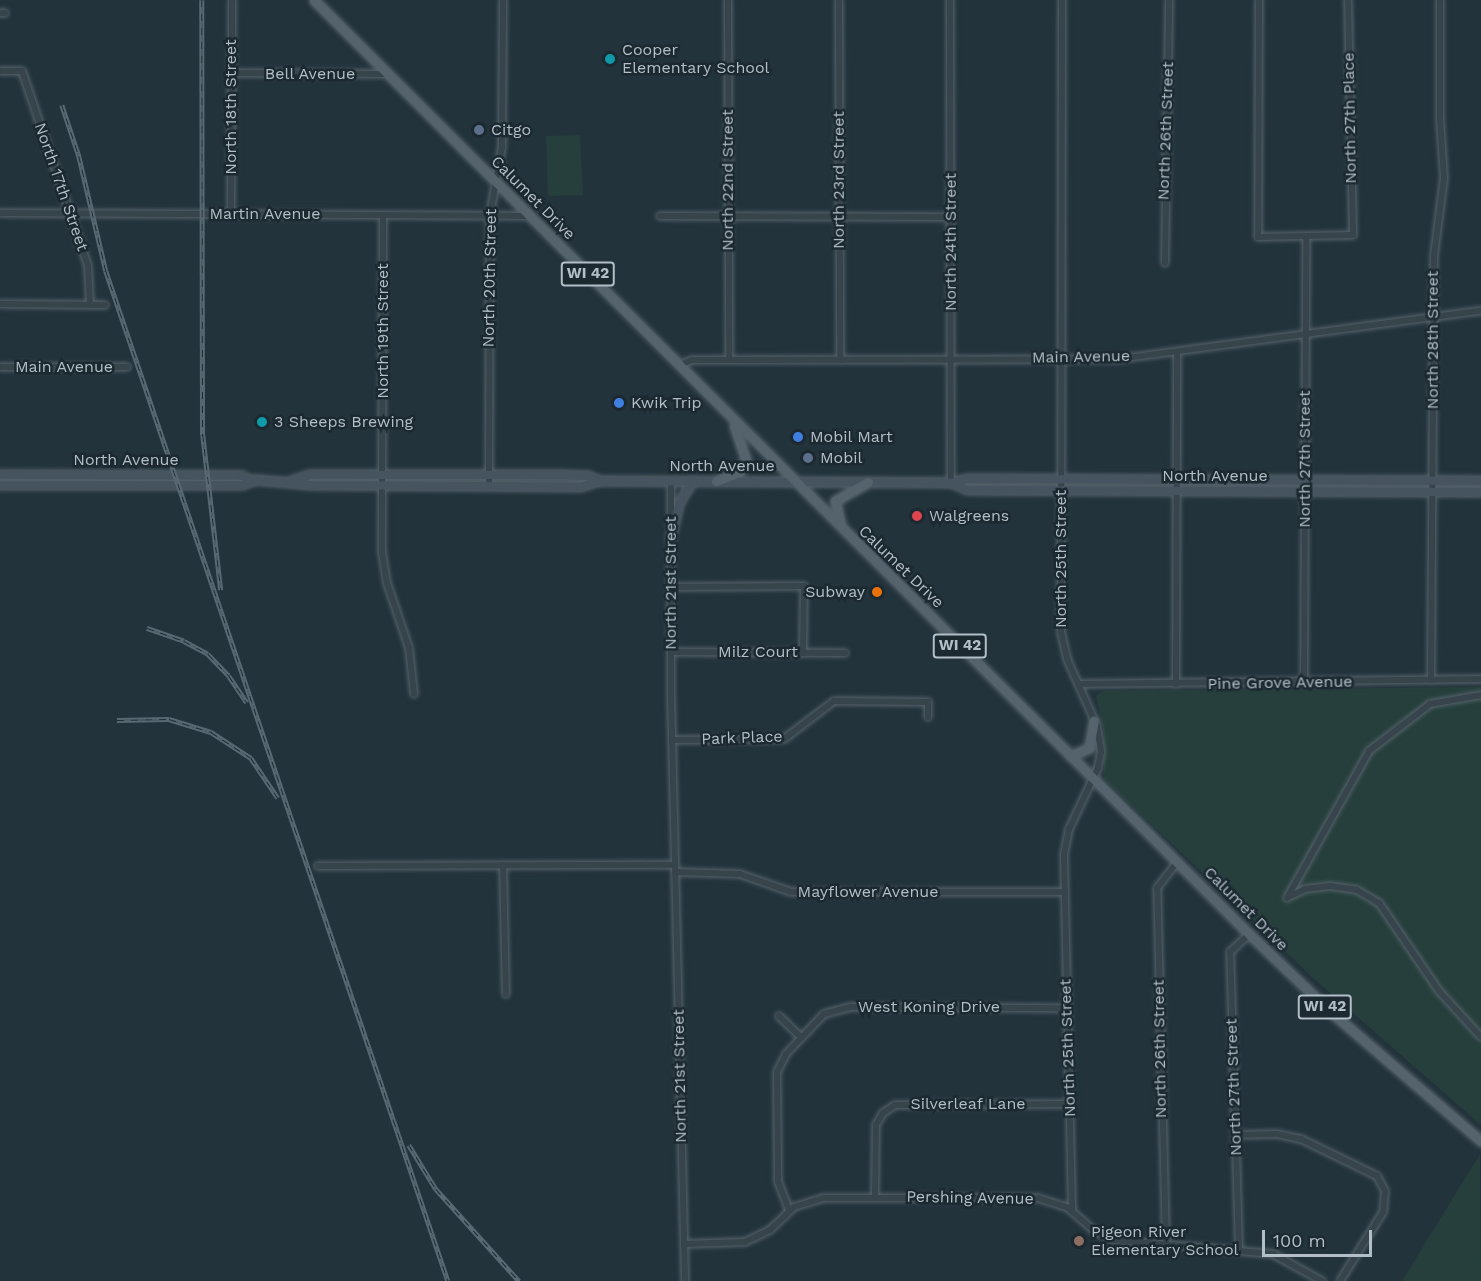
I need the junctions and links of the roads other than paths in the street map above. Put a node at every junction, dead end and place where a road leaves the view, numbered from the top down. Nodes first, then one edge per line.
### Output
1 (232, 0) edge
2 (314, 0) edge
3 (503, 0) edge
4 (728, 0) edge
5 (839, 0) edge
6 (950, 0) edge
7 (1062, 0) edge
8 (1169, 0) edge
9 (1259, 0) edge
10 (1348, 0) edge
11 (1440, 0) edge
12 (0, 71) edge
13 (232, 73) junction
14 (387, 74) junction
15 (496, 182) junction
16 (0, 213) edge
17 (70, 214) junction
18 (231, 214) junction
19 (383, 215) junction
20 (490, 215) junction
21 (529, 216) junction
22 (660, 216) dead end
23 (728, 216) junction
24 (840, 217) junction
25 (951, 217) junction
26 (1306, 236) junction
27 (1165, 263) dead end
28 (0, 304) edge
29 (90, 305) junction
30 (105, 305) dead end
31 (1481, 311) edge
32 (1432, 318) junction
33 (1305, 335) junction
34 (1177, 352) junction
35 (1061, 358) junction
36 (951, 359) junction
37 (729, 360) junction
38 (840, 360) junction
39 (680, 365) junction
40 (0, 367) edge
41 (127, 368) dead end
42 (730, 418) junction
43 (0, 475) edge
44 (382, 475) junction
45 (489, 475) junction
46 (1061, 478) junction
47 (1177, 479) junction
48 (1306, 479) junction
49 (1432, 480) junction
50 (251, 481) junction
51 (292, 481) junction
52 (600, 481) junction
53 (671, 481) junction
54 (693, 481) junction
55 (716, 481) junction
56 (792, 481) junction
57 (1481, 481) edge
58 (868, 482) junction
59 (951, 483) junction
60 (0, 485) edge
61 (382, 485) junction
62 (489, 486) junction
63 (1061, 490) junction
64 (1177, 490) junction
65 (1306, 491) junction
66 (1432, 492) junction
67 (1481, 492) edge
68 (671, 537) junction
69 (850, 538) junction
70 (671, 586) junction
71 (671, 652) junction
72 (803, 653) junction
73 (845, 653) dead end
74 (1481, 679) edge
75 (1431, 680) junction
76 (1304, 682) junction
77 (1079, 684) junction
78 (1176, 684) junction
79 (414, 694) dead end
80 (1481, 695) edge
81 (928, 717) dead end
82 (1094, 720) junction
83 (672, 740) junction
84 (1070, 756) junction
85 (1093, 778) junction
86 (1177, 862) junction
87 (318, 866) dead end
88 (503, 866) junction
89 (675, 868) junction
90 (1065, 892) junction
91 (1250, 934) junction
92 (506, 994) dead end
93 (1068, 1008) junction
94 (779, 1016) dead end
95 (801, 1037) junction
96 (1481, 1037) edge
97 (1070, 1104) junction
98 (1236, 1135) junction
99 (1481, 1142) edge
100 (875, 1197) junction
101 (789, 1210) junction
102 (1072, 1211) junction
103 (684, 1244) junction
104 (1166, 1244) junction
105 (1239, 1249) junction
106 (685, 1281) edge
107 (1322, 1281) edge
108 (1340, 1281) edge

1 - 13 street, North 18th Street
2 - 14 main road, Calumet Drive / WI 42
3 - 15 street, North 20th Street
4 - 23 street, North 22nd Street
5 - 24 street, North 23rd Street
6 - 25 street, North 24th Street
7 - 35 street, North 25th Street
8 - 27 street, North 26th Street
9 - 26 street
10 - 26 street, North 27th Place
11 - 32 street, North 28th Street
12 - 17 street, North 17th Street
13 - 14 street, Bell Avenue
13 - 18 street, North 18th Street
14 - 15 main road, Calumet Drive / WI 42
15 - 20 street, North 20th Street
15 - 21 main road, Calumet Drive / WI 42
16 - 17 street, Martin Avenue
17 - 18 street, Martin Avenue
17 - 29 street, North 17th Street
18 - 19 street, Martin Avenue
19 - 20 street, Martin Avenue
19 - 44 street, North 19th Street
20 - 21 street, Martin Avenue
20 - 45 street, North 20th Street
21 - 39 main road, Calumet Drive / WI 42
22 - 23 street
23 - 24 street
23 - 37 street, North 22nd Street
24 - 25 street
24 - 38 street, North 23rd Street
25 - 36 street, North 24th Street
26 - 33 street, North 27th Street
28 - 29 street
29 - 30 street
31 - 32 street, Main Avenue
32 - 33 street, Main Avenue
32 - 49 street, North 28th Street
33 - 34 street, Main Avenue
33 - 48 street, North 27th Street
34 - 35 street, Main Avenue
34 - 47 street
35 - 36 street, Main Avenue
35 - 46 street, North 25th Street
36 - 38 street, Main Avenue
36 - 59 street, North 24th Street
37 - 38 street, Main Avenue
37 - 39 street, Main Avenue
39 - 42 main road, Calumet Drive / WI 42
40 - 41 street, Main Avenue
42 - 55 main road
42 - 56 main road, Calumet Drive / WI 42
43 - 50 main road, North Avenue
44 - 45 main road, North Avenue
44 - 51 main road, North Avenue
44 - 61 street, North 19th Street
45 - 52 main road, North Avenue
45 - 62 street, North 20th Street
46 - 47 main road, North Avenue
46 - 59 main road, North Avenue
46 - 63 street, North 25th Street
47 - 48 main road, North Avenue
47 - 64 street
48 - 49 main road, North Avenue
48 - 65 street, North 27th Street
49 - 57 main road, North Avenue
49 - 66 street, North 28th Street
50 - 51 main road, North Avenue
50 - 60 main road, North Avenue
51 - 61 main road, North Avenue
52 - 53 main road, North Avenue
52 - 62 main road, North Avenue
53 - 54 main road, North Avenue
53 - 68 street, North 21st Street
54 - 55 main road, North Avenue
54 - 68 main road
55 - 56 main road, North Avenue
56 - 58 main road, North Avenue
56 - 69 main road, Calumet Drive / WI 42
58 - 59 main road, North Avenue
58 - 69 main road
59 - 63 main road, North Avenue
61 - 62 main road, North Avenue
61 - 79 street, North 19th Street
63 - 64 main road, North Avenue
63 - 77 street, North 25th Street
64 - 65 main road, North Avenue
64 - 78 street
65 - 66 main road, North Avenue
65 - 76 street, North 27th Street
66 - 67 main road, North Avenue
66 - 75 street, North 28th Street
68 - 70 street, North 21st Street
69 - 84 main road, Calumet Drive / WI 42
70 - 71 street, North 21st Street
70 - 72 street
71 - 72 street, Milz Court
71 - 83 street, North 21st Street
72 - 73 street, Milz Court
74 - 75 street, Pine Grove Avenue
75 - 76 street, Pine Grove Avenue
76 - 78 street, Pine Grove Avenue
77 - 78 street, Pine Grove Avenue
77 - 82 street, North 25th Street
80 - 96 street
81 - 83 street, Park Place
82 - 84 main road
82 - 85 street, North 25th Street
83 - 89 street, North 21st Street
84 - 85 main road, Calumet Drive / WI 42
85 - 86 main road, Calumet Drive / WI 42
85 - 90 street, North 25th Street
86 - 91 main road, Calumet Drive / WI 42
86 - 104 street, North 26th Street
87 - 88 street, Mayflower Avenue
88 - 89 street, Mayflower Avenue
88 - 92 street
89 - 90 street, Mayflower Avenue
89 - 103 street, North 21st Street
90 - 93 street, North 25th Street
91 - 98 street, North 27th Street
91 - 99 main road, Calumet Drive / WI 42
93 - 95 street, West Koning Drive
93 - 97 street, North 25th Street
94 - 95 street
95 - 101 street, West Koning Drive
97 - 100 street, Silverleaf Lane
97 - 102 street, North 25th Street
98 - 105 street, North 27th Street
98 - 108 street
100 - 101 street, Pershing Avenue
100 - 102 street, Pershing Avenue
101 - 103 street, Pershing Avenue
102 - 104 street, Pershing Avenue
103 - 106 street, North 21st Street
104 - 105 street, Pershing Avenue
105 - 107 street, Pershing Avenue

